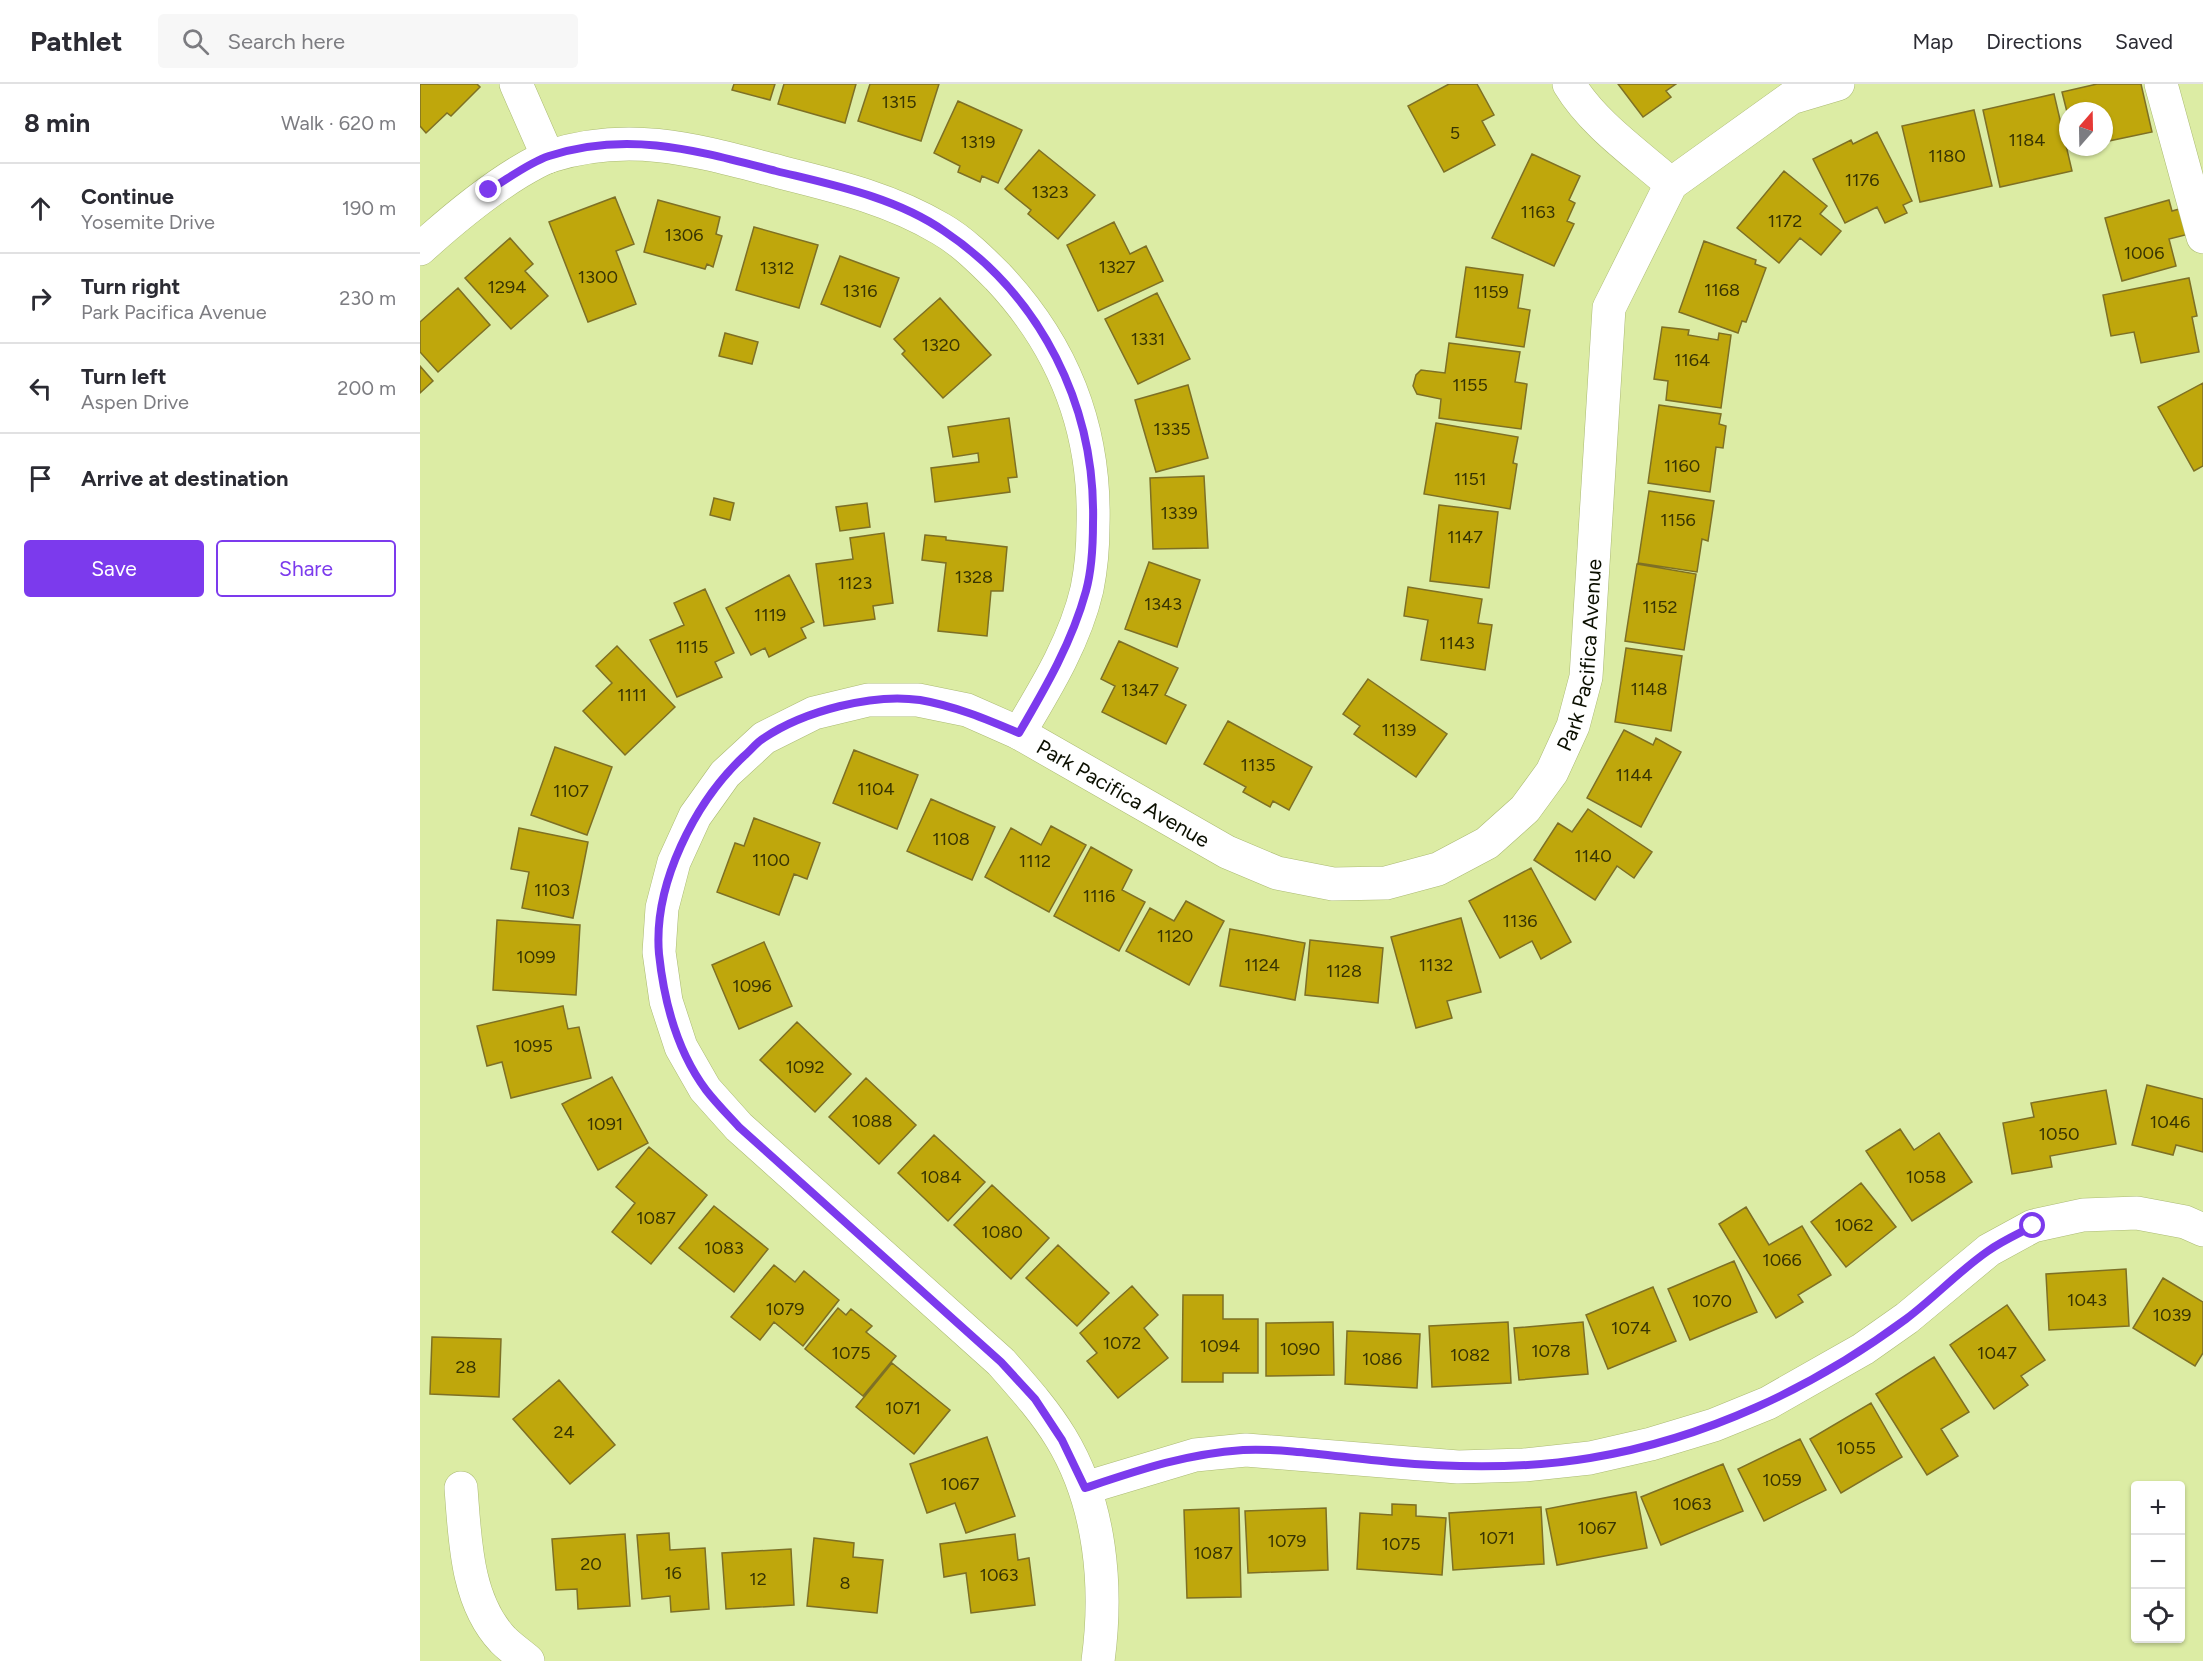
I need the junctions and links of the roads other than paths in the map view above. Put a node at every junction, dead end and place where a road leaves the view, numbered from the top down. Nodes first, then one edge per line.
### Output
1 (516, 84) edge
2 (1569, 84) edge
3 (1838, 84) edge
4 (2161, 84) edge
5 (548, 157) junction
6 (1671, 184) junction
7 (2203, 237) edge
8 (420, 249) edge
9 (1019, 733) junction
10 (2203, 1230) edge
11 (461, 1488) dead end
12 (1085, 1488) junction
13 (528, 1661) edge
14 (1098, 1661) edge

1 - 5 street
2 - 6 street
3 - 6 street, Park Pacifica Avenue
4 - 7 street
5 - 8 street
5 - 9 street
6 - 9 street, Park Pacifica Avenue
9 - 12 street, Park Pacifica Avenue
10 - 12 street
11 - 13 street
12 - 14 street, Park Pacifica Avenue

